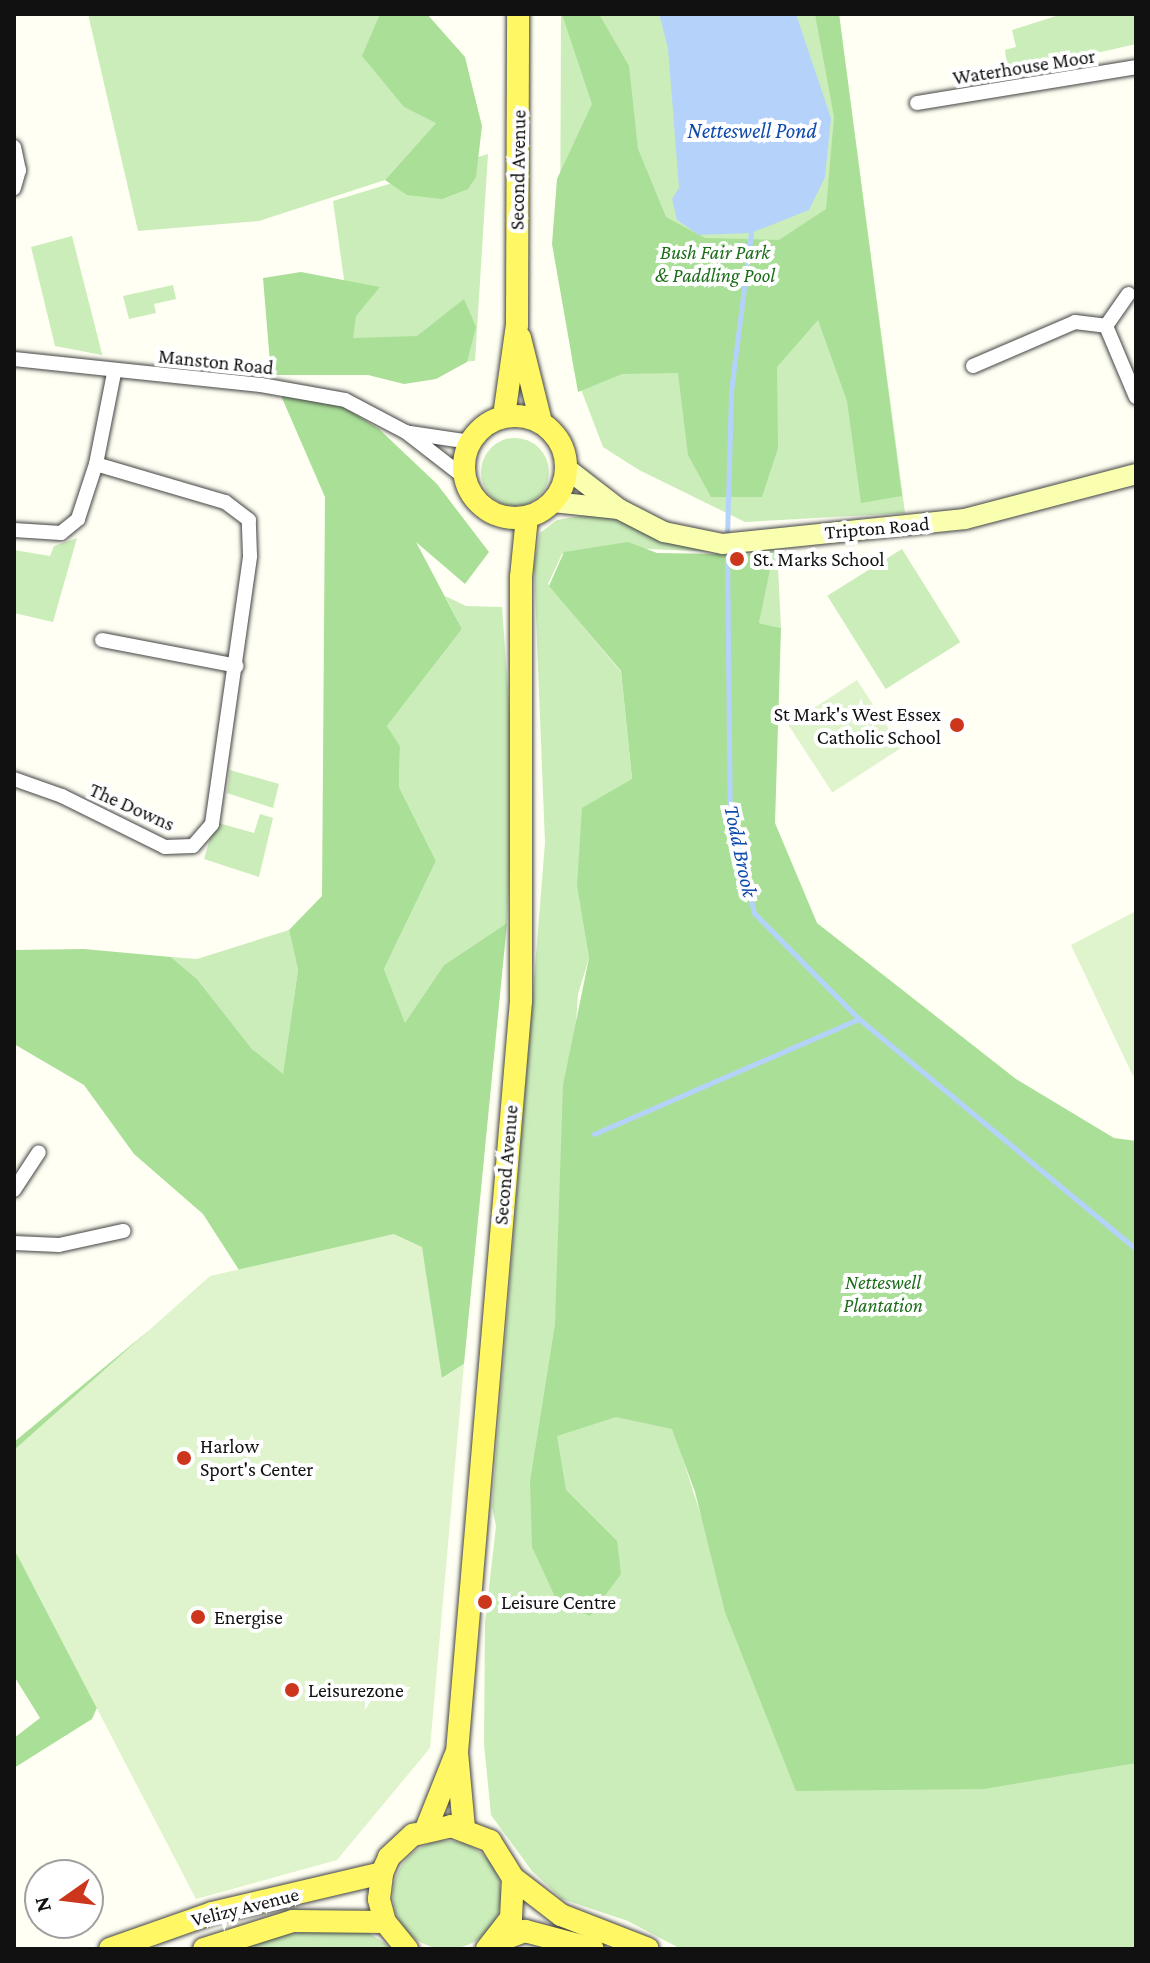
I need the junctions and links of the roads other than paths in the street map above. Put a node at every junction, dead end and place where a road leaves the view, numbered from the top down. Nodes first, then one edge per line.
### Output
1 (518, 14) edge
2 (1136, 67) edge
3 (917, 103) dead end
4 (14, 147) edge
5 (14, 188) edge
6 (1128, 294) dead end
7 (517, 325) junction
8 (1106, 326) junction
9 (14, 359) edge
10 (973, 366) dead end
11 (114, 373) junction
12 (1136, 397) edge
13 (504, 416) junction
14 (541, 422) junction
15 (406, 432) junction
16 (470, 442) junction
17 (96, 464) junction
18 (566, 468) junction
19 (1136, 474) edge
20 (464, 477) junction
21 (553, 502) junction
22 (619, 509) junction
23 (501, 517) junction
24 (527, 517) junction
25 (14, 530) edge
26 (521, 577) junction
27 (102, 640) dead end
28 (237, 666) junction
29 (14, 779) edge
30 (39, 1152) dead end
31 (14, 1190) edge
32 (123, 1231) dead end
33 (14, 1243) edge
34 (457, 1752) junction
35 (464, 1828) junction
36 (426, 1829) junction
37 (382, 1873) junction
38 (513, 1878) junction
39 (385, 1922) junction
40 (492, 1946) edge
41 (110, 1949) edge
42 (204, 1949) edge
43 (407, 1949) edge
44 (593, 1949) edge
45 (648, 1949) edge

1 - 7 main road, Second Avenue
2 - 3 street, Waterhouse Moor
4 - 5 street
6 - 8 street
7 - 13 main road, Second Avenue
7 - 14 main road, Second Avenue
8 - 10 street
8 - 12 street
9 - 11 street, Manston Road
11 - 15 street, Manston Road
11 - 17 street
13 - 14 main road
13 - 16 main road
14 - 18 main road
15 - 16 street, Manston Road
15 - 20 street, Manston Road
16 - 20 main road
17 - 25 street
17 - 28 street, The Downs
18 - 21 main road
18 - 22 street, Tripton Road
19 - 22 street, Tripton Road
20 - 23 main road
21 - 22 street, Tripton Road
21 - 24 main road
23 - 24 main road
23 - 26 main road, Second Avenue
24 - 26 main road, Second Avenue
26 - 34 main road, Second Avenue
27 - 28 street
28 - 29 street, The Downs
30 - 31 street
32 - 33 street
34 - 35 main road, Second Avenue
34 - 36 main road, Second Avenue
35 - 36 main road
35 - 38 main road
36 - 37 main road
37 - 39 main road
37 - 41 main road, Velizy Avenue
38 - 40 main road
38 - 45 main road
39 - 42 main road, Velizy Avenue
39 - 43 main road
40 - 44 main road

